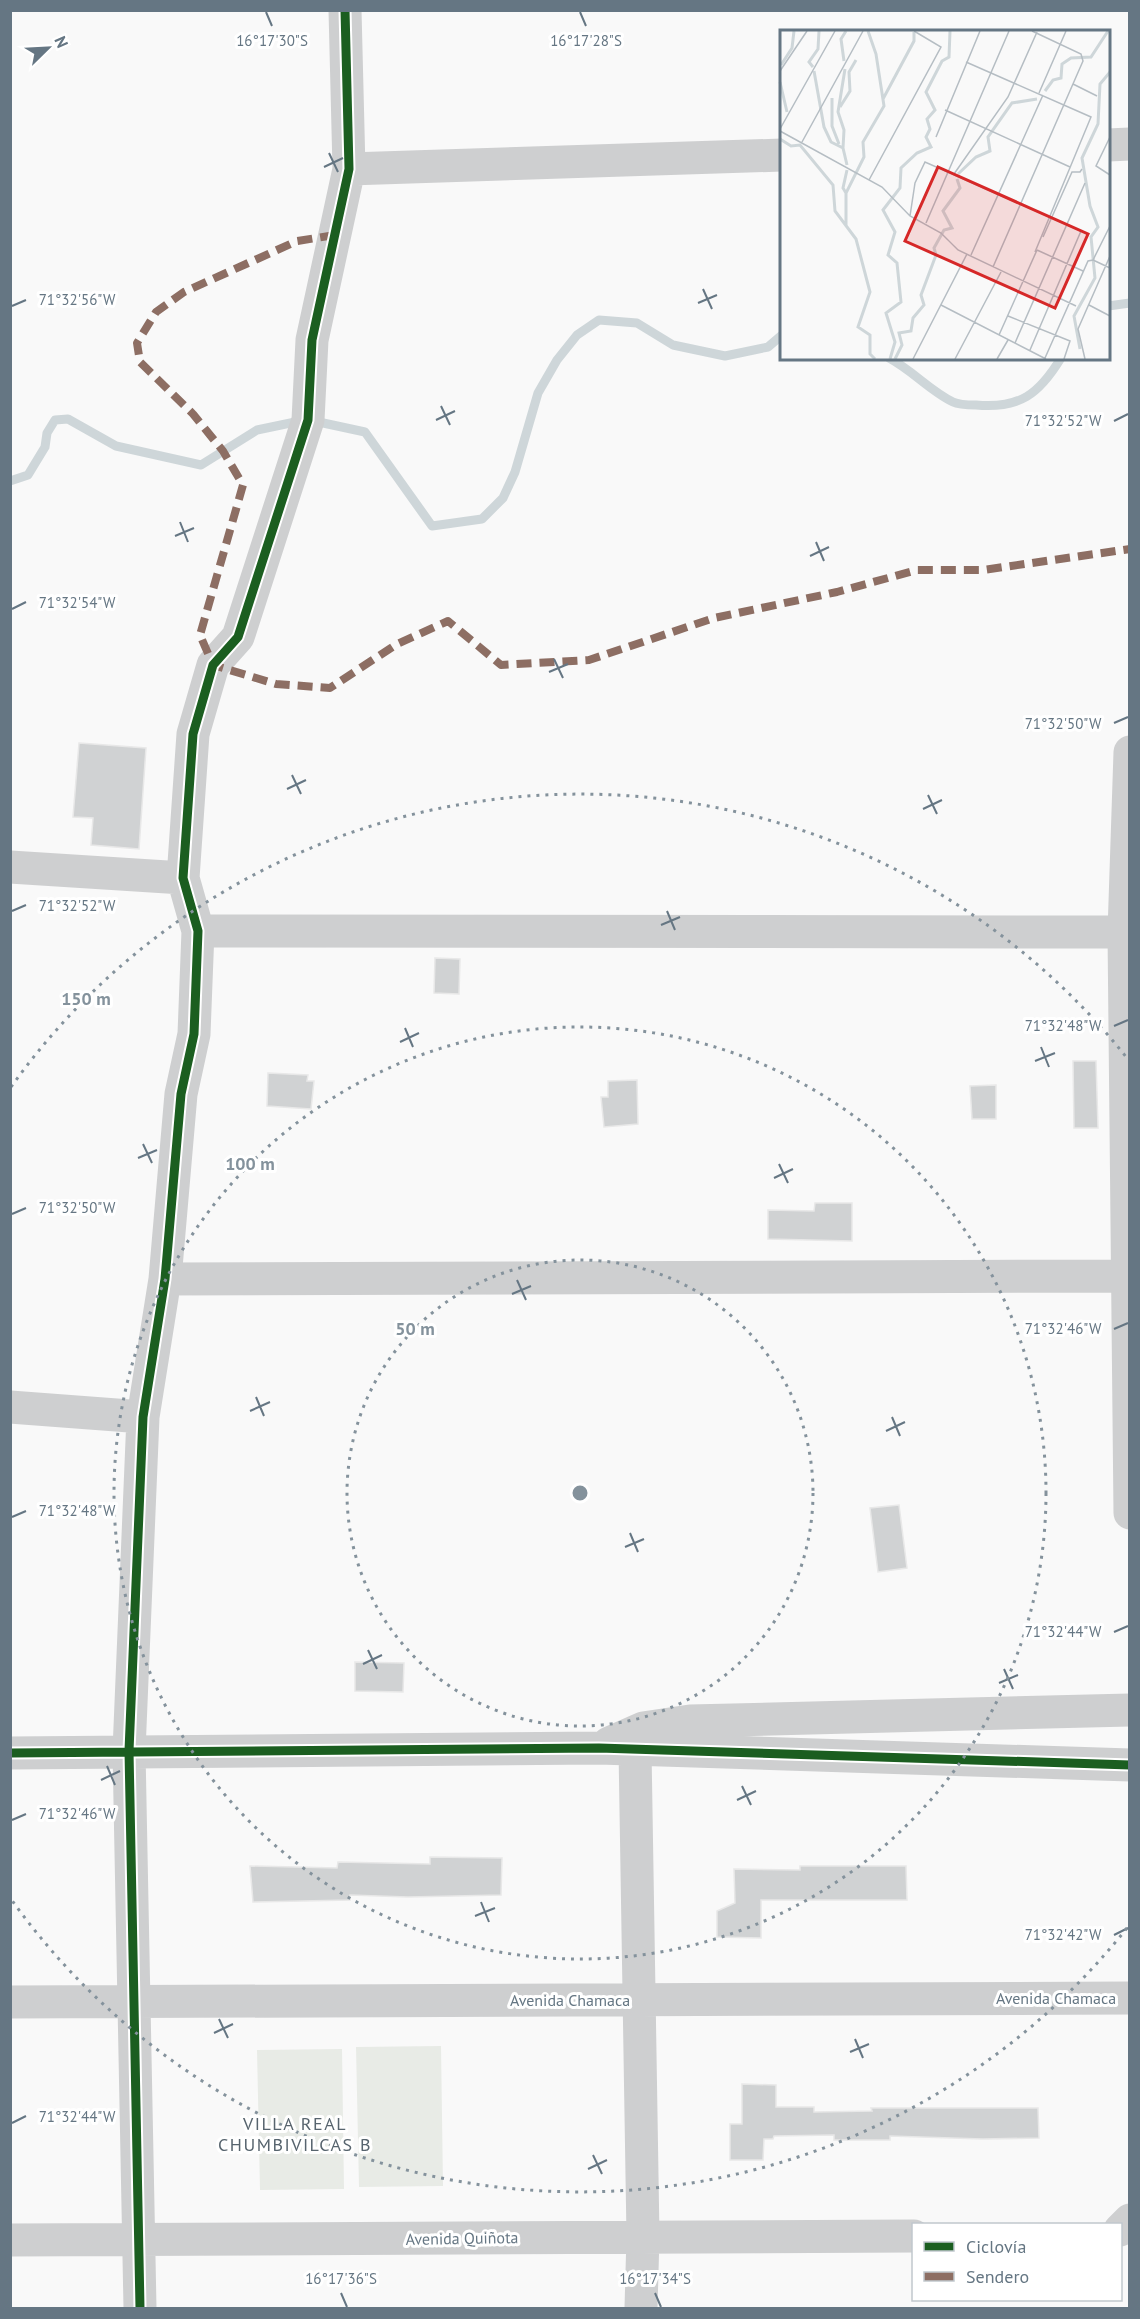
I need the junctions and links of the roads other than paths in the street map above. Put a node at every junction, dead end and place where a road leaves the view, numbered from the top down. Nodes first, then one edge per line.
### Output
1 (345, 10) edge
2 (1130, 144) edge
3 (1110, 145) edge
4 (780, 155) edge
5 (350, 169) junction
6 (1130, 752) edge
7 (10, 867) edge
8 (183, 878) junction
9 (198, 931) junction
10 (1127, 932) edge
11 (1128, 1276) edge
12 (165, 1279) junction
13 (10, 1407) edge
14 (143, 1416) junction
15 (1130, 1513) edge
16 (1130, 1710) edge
17 (599, 1748) junction
18 (635, 1749) junction
19 (129, 1751) junction
20 (10, 1753) edge
21 (1130, 1765) edge
22 (1130, 1998) edge
23 (638, 2000) junction
24 (134, 2001) junction
25 (10, 2002) edge
26 (643, 2236) junction
27 (912, 2236) edge
28 (10, 2240) edge
29 (140, 2241) junction
30 (140, 2308) edge
31 (641, 2308) edge

1 - 5 street
2 - 3 street
4 - 5 street
5 - 8 street
6 - 10 street
7 - 8 street
8 - 9 street
9 - 10 street
9 - 12 street
10 - 11 street
11 - 12 street
11 - 15 street
12 - 14 street
13 - 14 street
14 - 19 street
16 - 17 street
17 - 18 street
17 - 19 street
18 - 21 street
18 - 23 street
19 - 20 street
19 - 24 street
22 - 23 street, Avenida Chamaca
23 - 24 street, Avenida Chamaca
23 - 26 street
24 - 25 street, Avenida Chamaca
24 - 29 street
26 - 27 street, Avenida Quiñota
26 - 29 street, Avenida Quiñota
26 - 31 street
28 - 29 street, Avenida Quiñota
29 - 30 street

